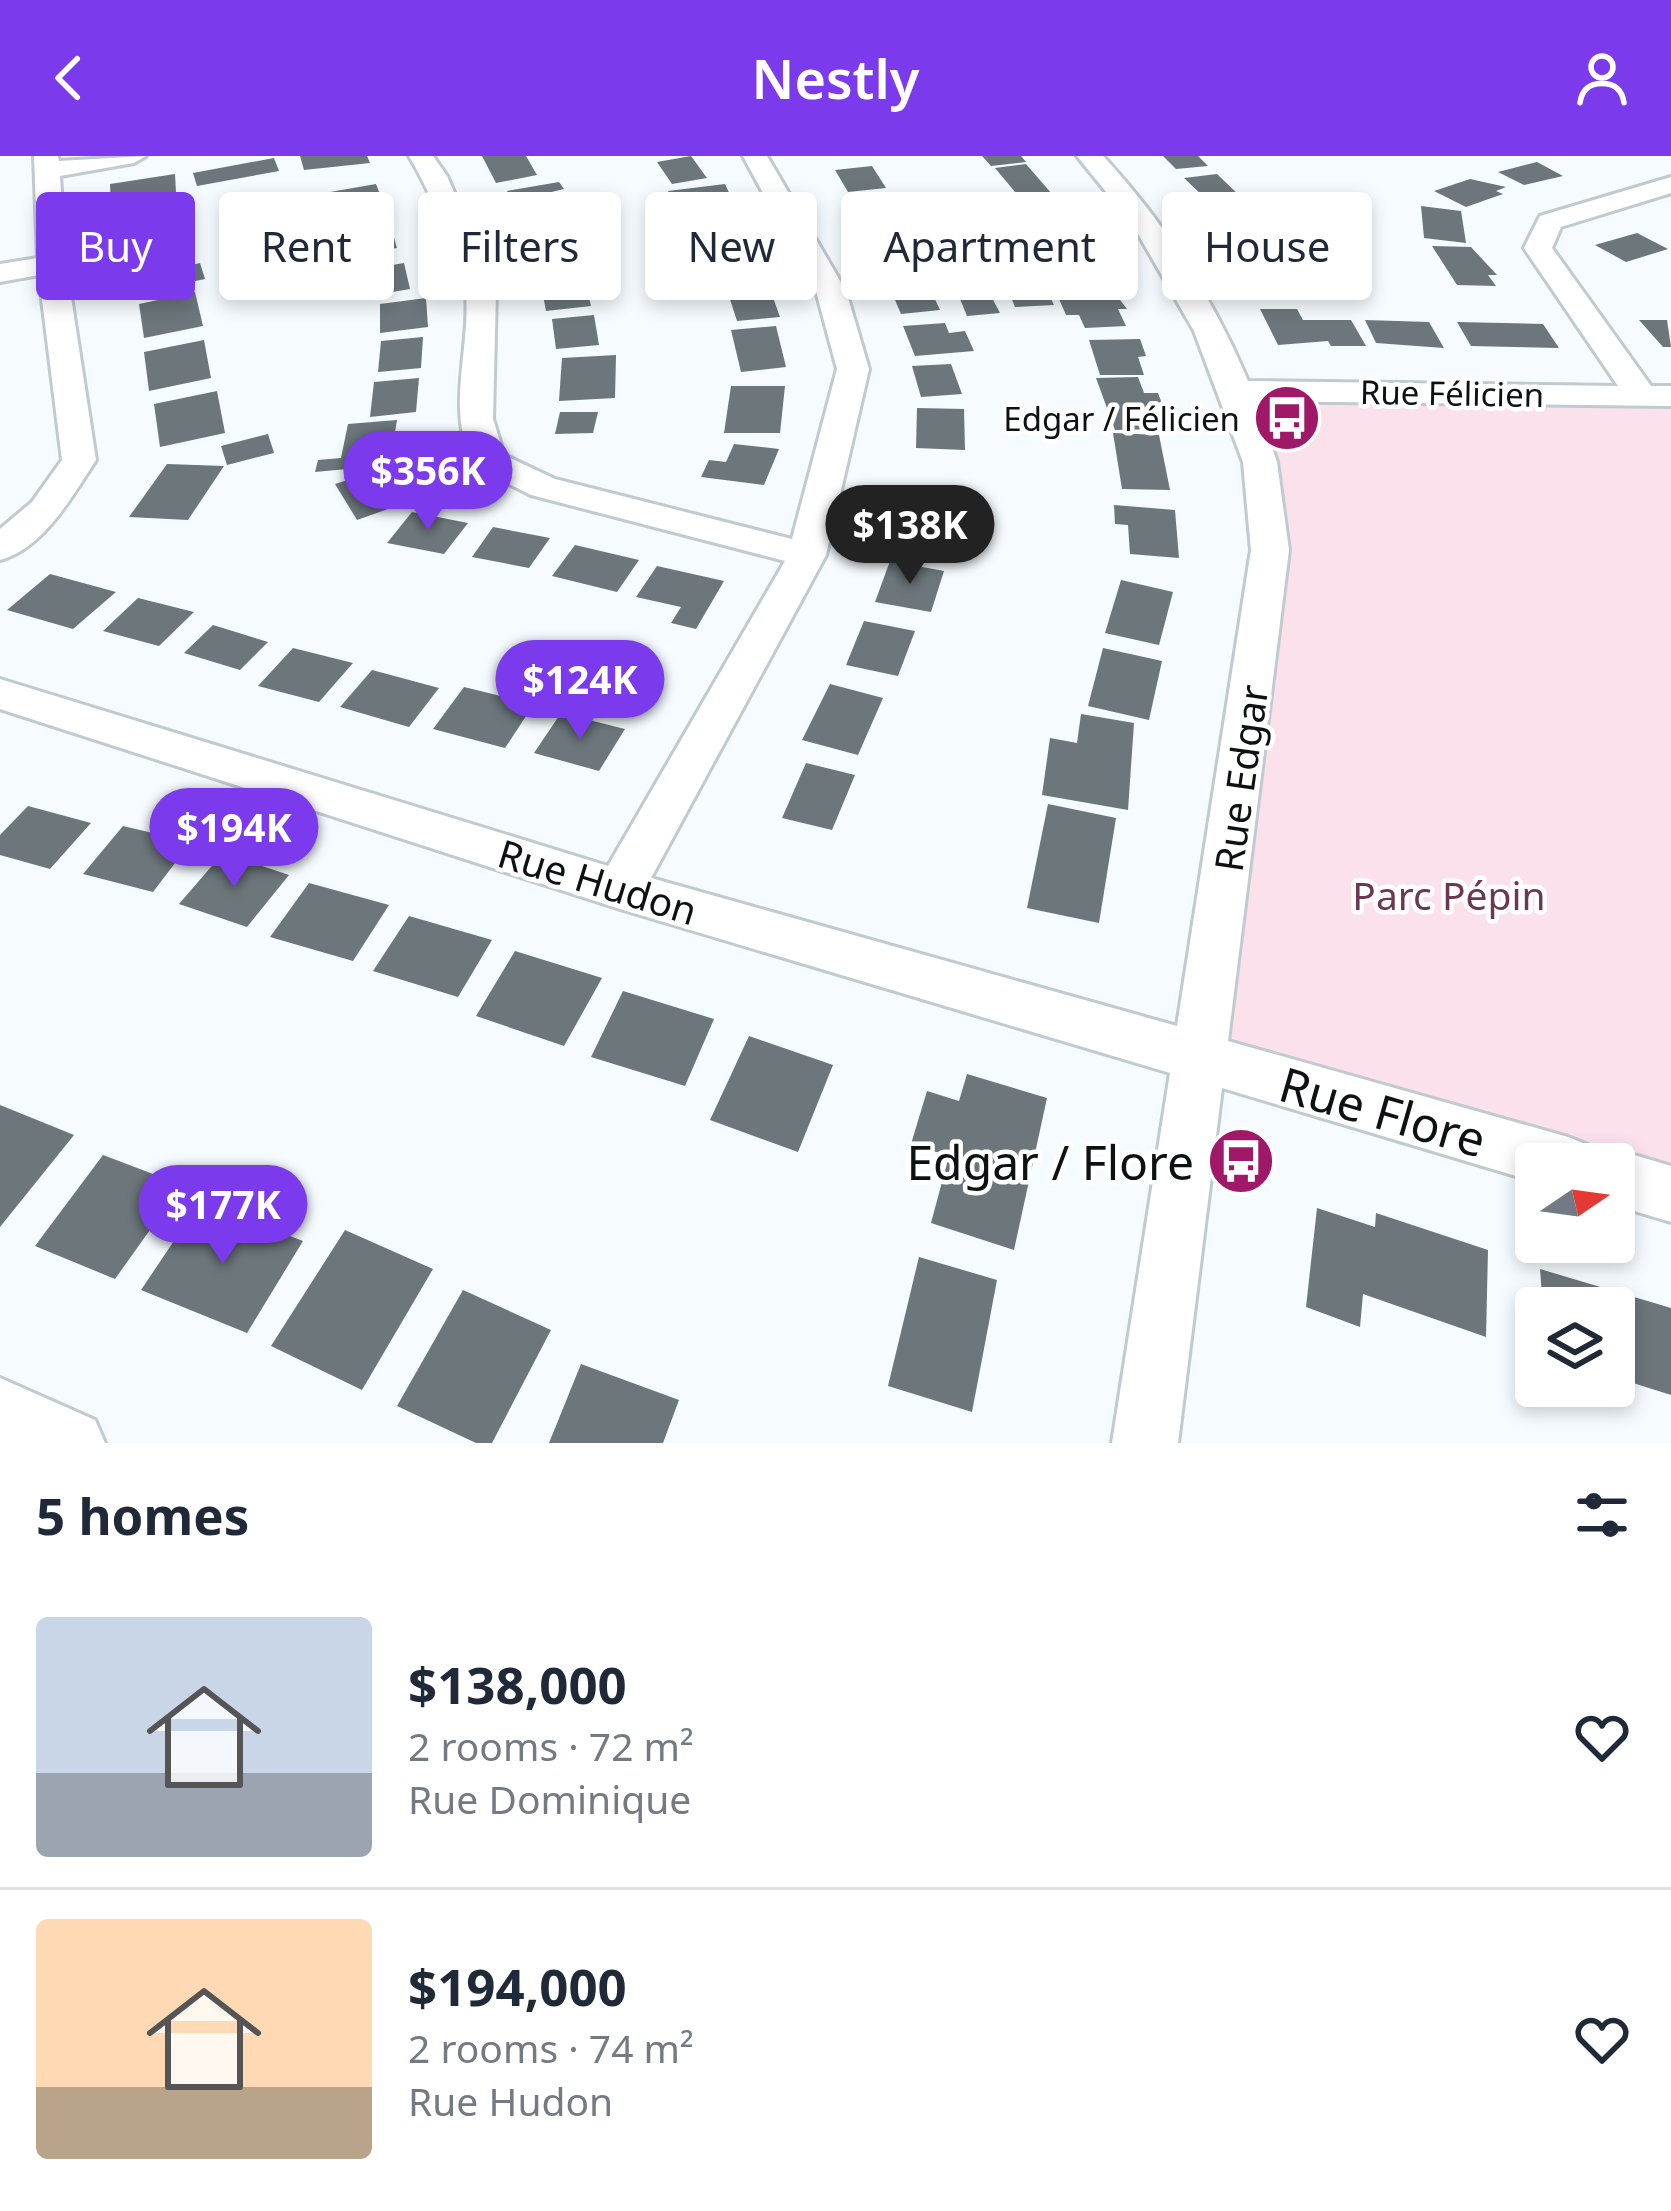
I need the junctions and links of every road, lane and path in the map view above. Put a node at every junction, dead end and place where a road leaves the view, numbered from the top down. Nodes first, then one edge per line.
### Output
1 (134, 156) edge
2 (421, 156) edge
3 (755, 156) edge
4 (1089, 156) edge
5 (46, 163) edge
6 (1671, 185) edge
7 (36, 267) edge
8 (0, 273) edge
9 (57, 300) edge
10 (1233, 391) junction
11 (1656, 396) edge
12 (0, 548) edge
13 (807, 555) junction
14 (0, 694) edge
15 (620, 890) junction
16 (1198, 1057) junction
17 (1515, 1149) edge
18 (1635, 1183) edge
19 (1671, 1194) edge
20 (0, 1410) edge
21 (72, 1443) edge
22 (1144, 1443) edge

1 - 5 street
2 - 13 street
3 - 13 street
4 - 10 street, Rue Edgar
6 - 11 street
7 - 8 street
9 - 12 street
10 - 11 street, Rue Félicien
10 - 16 street, Rue Edgar
13 - 15 street
14 - 15 street, Rue Hudon
15 - 16 street, Rue Hudon
16 - 17 street, Rue Flore
16 - 22 street, Rue Edgar
18 - 19 street
20 - 21 street

